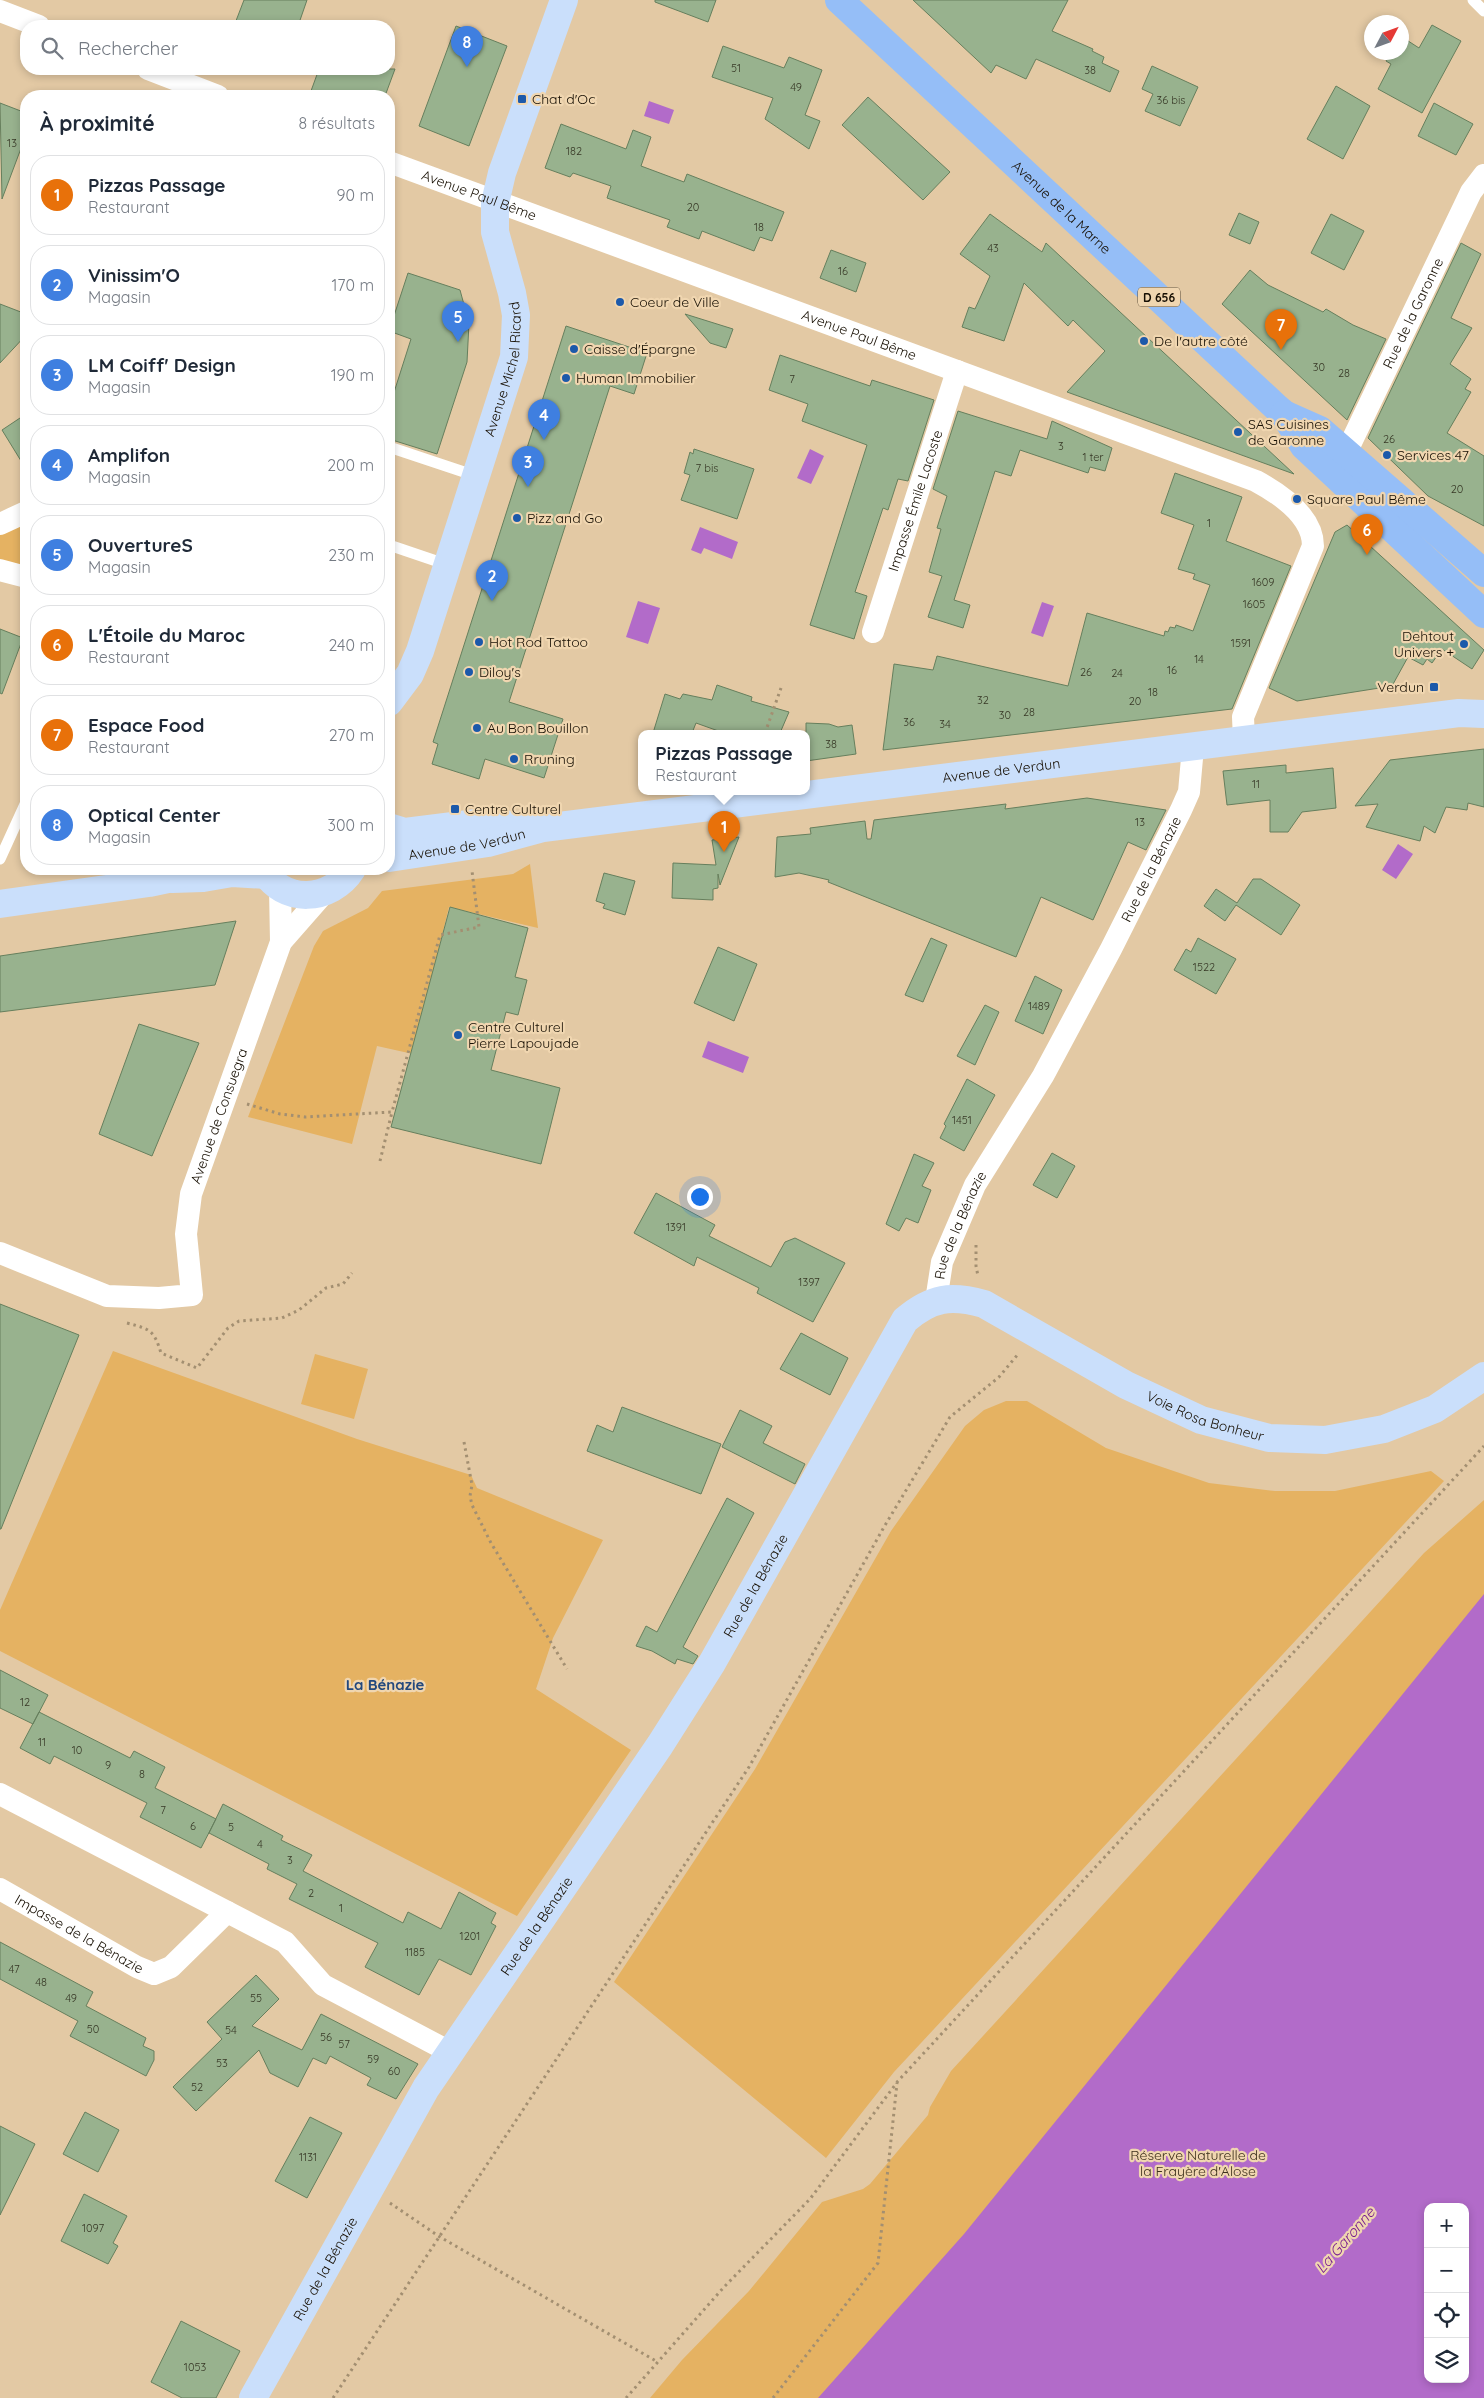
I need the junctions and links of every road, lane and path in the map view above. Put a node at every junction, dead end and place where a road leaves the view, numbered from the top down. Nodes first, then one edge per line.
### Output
1 (564, 0) edge
2 (839, 0) edge
3 (1473, 0) edge
4 (0, 11) edge
5 (1484, 11) edge
6 (23, 20) edge
7 (164, 75) edge
8 (202, 90) edge
9 (395, 164) edge
10 (1484, 176) edge
11 (495, 202) junction
12 (957, 371) junction
13 (1284, 414) junction
14 (395, 449) edge
15 (1346, 453) junction
16 (476, 476) junction
17 (20, 515) edge
18 (0, 524) edge
19 (395, 547) edge
20 (448, 565) junction
21 (0, 570) edge
22 (1484, 573) edge
23 (20, 575) edge
24 (1484, 614) edge
25 (873, 632) dead end
26 (781, 688) dead end
27 (395, 694) edge
28 (1476, 711) edge
29 (766, 730) edge
30 (1244, 740) junction
31 (1193, 747) junction
32 (808, 795) edge
33 (810, 795) edge
34 (20, 815) edge
35 (543, 828) junction
36 (395, 829) edge
37 (395, 857) edge
38 (0, 859) edge
39 (472, 869) dead end
40 (220, 875) edge
41 (251, 875) edge
42 (346, 875) edge
43 (151, 877) edge
44 (270, 877) edge
45 (324, 893) junction
46 (0, 904) edge
47 (281, 942) junction
48 (241, 1102) dead end
49 (392, 1112) junction
50 (380, 1161) dead end
51 (0, 1253) edge
52 (352, 1273) dead end
53 (936, 1300) junction
54 (121, 1320) dead end
55 (1035, 1333) junction
56 (1484, 1376) edge
57 (464, 1442) dead end
58 (1484, 1446) edge
59 (567, 1669) dead end
60 (0, 1794) edge
61 (0, 1889) edge
62 (227, 1912) junction
63 (450, 2052) junction
64 (898, 2081) junction
65 (369, 2188) junction
66 (440, 2237) junction
67 (656, 2361) junction
68 (253, 2398) edge
69 (333, 2398) edge
70 (626, 2398) edge
71 (773, 2398) edge

1 - 11 street, Avenue Michel Ricard
2 - 13 main road, Avenue de la Marne / D 656
3 - 5 lane
4 - 6 street
7 - 8 street
9 - 11 street, Avenue Paul Bême
10 - 15 street, Rue de la Garonne
11 - 12 street, Avenue Paul Bême
11 - 16 street, Avenue Michel Ricard
12 - 25 street, Impasse Émile Lacoste
12 - 30 street, Avenue Paul Bême
13 - 15 main road, Avenue de la Marne / D 656
13 - 24 main road, Avenue de la Marne / D 656
14 - 16 lane
15 - 22 main road, Avenue de la Marne / D 656
16 - 20 street, Avenue Michel Ricard
17 - 18 street
19 - 20 lane
20 - 27 street, Avenue Michel Ricard
21 - 23 street
26 - 29 path
28 - 30 street, Avenue de Verdun
30 - 31 street, Avenue de Verdun
31 - 33 street, Avenue de Verdun
31 - 53 street, Rue de la Bénazie
32 - 35 street, Avenue de Verdun
34 - 38 lane
35 - 36 street, Avenue de Verdun
35 - 37 street, Avenue de Verdun
39 - 49 path
40 - 43 street
41 - 44 street
42 - 45 street
43 - 46 street
44 - 45 street
44 - 47 street, Avenue de Consuegra
45 - 47 street, Avenue de Consuegra
47 - 51 street, Avenue de Consuegra
48 - 49 path
49 - 50 path
52 - 54 path
53 - 55 street, Voie Rosa Bonheur
53 - 63 street, Rue de la Bénazie
55 - 56 street, Voie Rosa Bonheur
55 - 66 path
57 - 59 path
58 - 64 path
60 - 62 street
61 - 62 street, Impasse de la Bénazie
62 - 63 street
63 - 65 street, Rue de la Bénazie
64 - 67 path
64 - 71 path
65 - 66 path
65 - 68 street, Rue de la Bénazie
66 - 67 path
66 - 69 path
67 - 70 path

